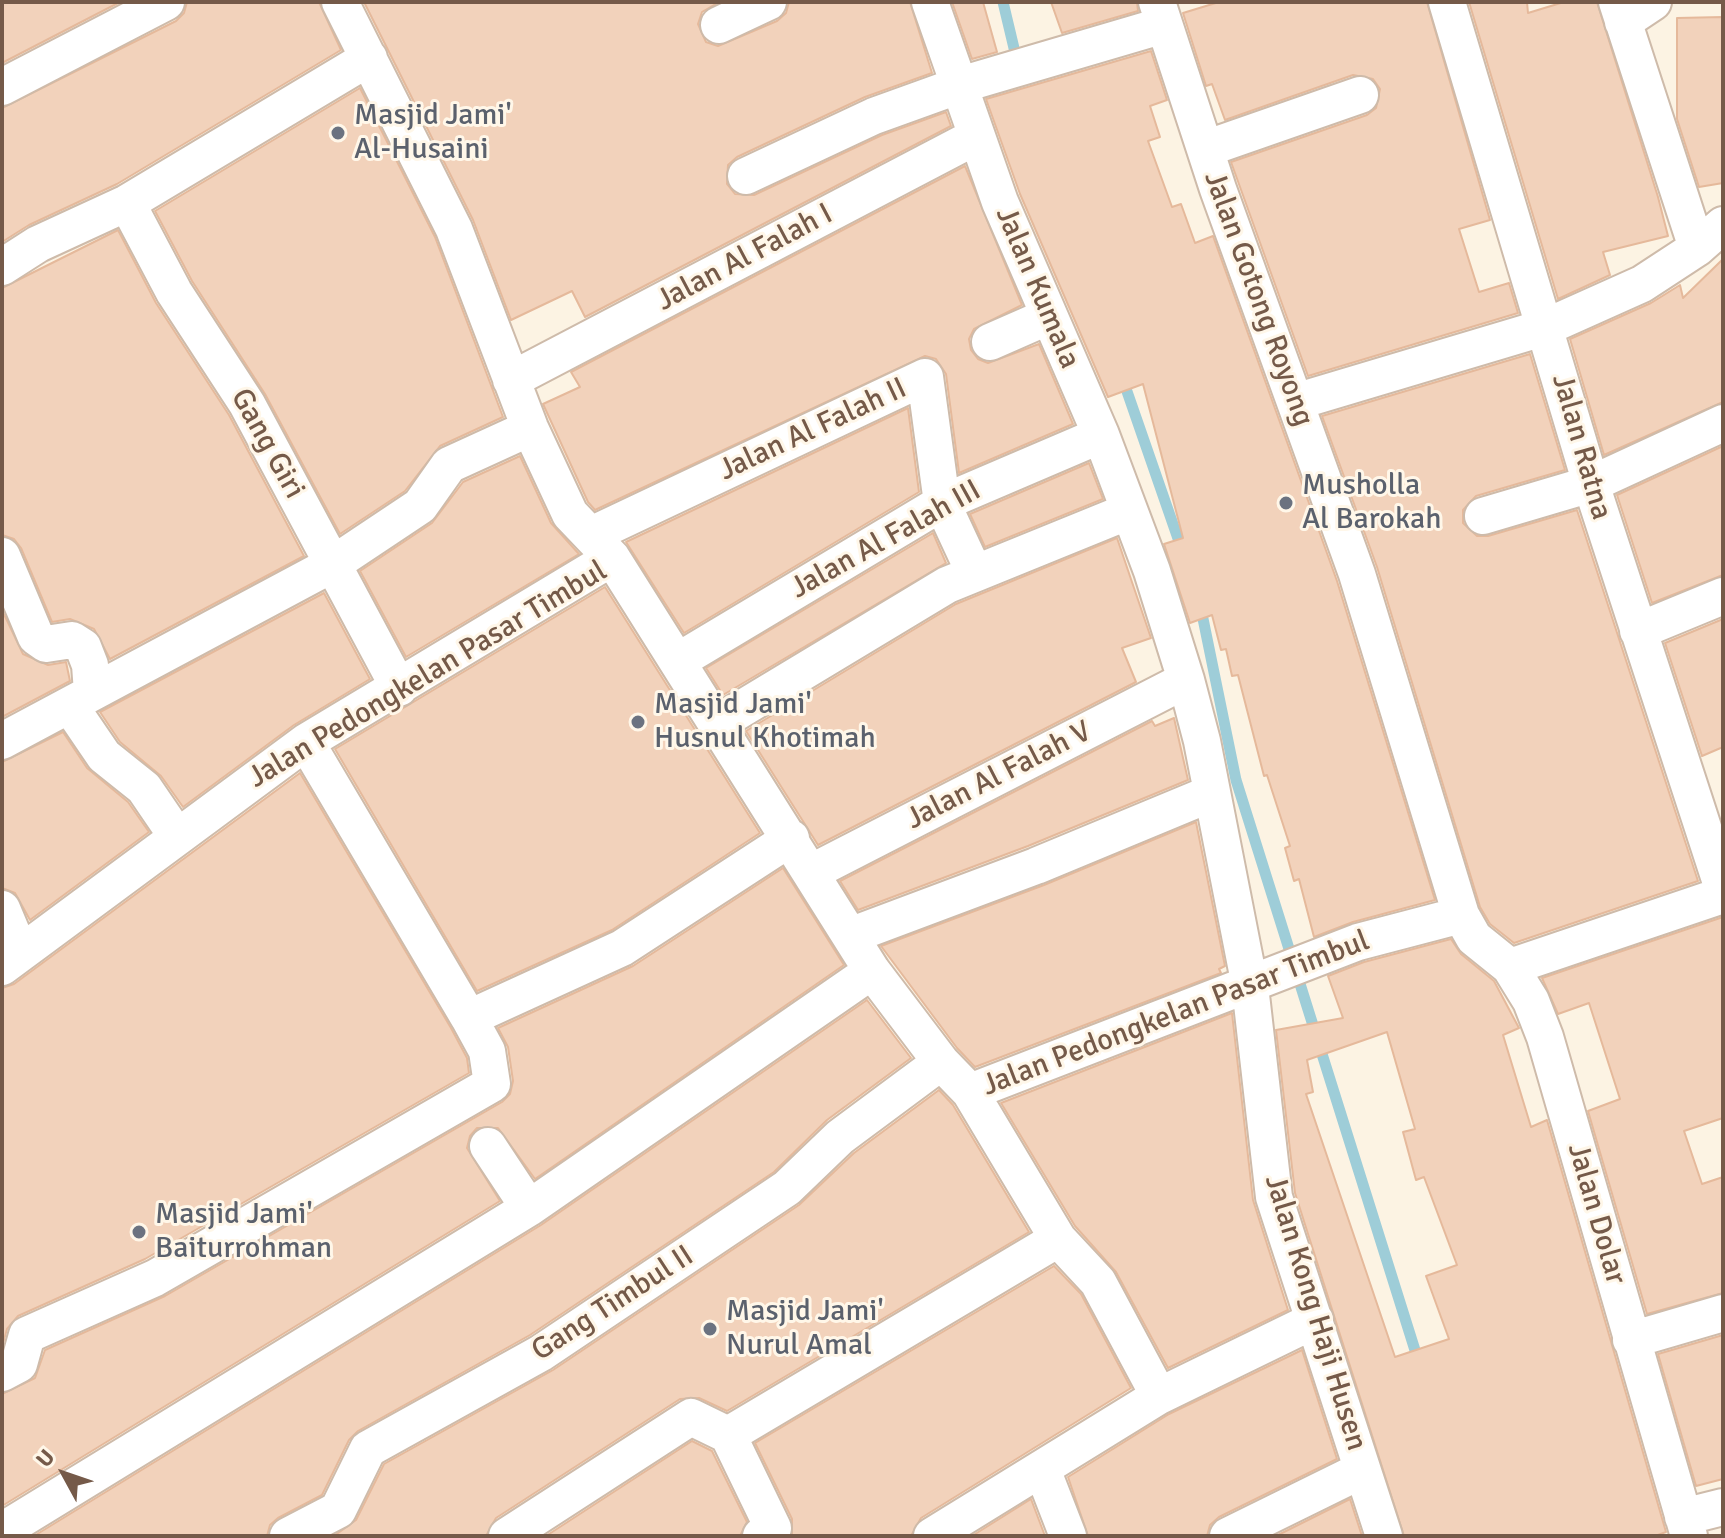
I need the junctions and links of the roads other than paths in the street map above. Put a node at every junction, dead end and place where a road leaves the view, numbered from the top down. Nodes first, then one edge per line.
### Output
1 (166, 2) edge
2 (340, 2) edge
3 (768, 2) edge
4 (930, 2) edge
5 (1447, 2) edge
6 (1653, 2) edge
7 (1620, 12) edge
8 (1161, 13) edge
9 (719, 25) dead end
10 (369, 58) junction
11 (960, 85) junction
12 (2, 87) edge
13 (1360, 95) dead end
14 (977, 136) junction
15 (1205, 149) junction
16 (746, 176) dead end
17 (127, 203) junction
18 (1710, 237) edge
19 (2, 267) edge
20 (1047, 317) junction
21 (1546, 327) junction
22 (990, 342) dead end
23 (511, 380) junction
24 (1295, 402) junction
25 (1723, 423) edge
26 (530, 428) junction
27 (1101, 435) junction
28 (1591, 484) junction
29 (942, 503) junction
30 (1129, 511) junction
31 (1483, 516) dead end
32 (602, 546) junction
33 (2, 556) edge
34 (333, 564) junction
35 (1152, 571) joint
36 (974, 572) junction
37 (1723, 596) edge
38 (1638, 631) junction
39 (678, 661) junction
40 (1186, 680) junction
41 (399, 688) junction
42 (81, 699) junction
43 (718, 723) junction
44 (2, 741) edge
45 (306, 742) junction
46 (1212, 793) junction
47 (176, 835) junction
48 (791, 838) junction
49 (812, 872) junction
50 (1721, 875) edge
51 (2, 909) edge
52 (1461, 915) junction
53 (852, 935) junction
54 (11, 959) edge
55 (1510, 967) junction
56 (872, 971) junction
57 (1254, 985) junction
58 (469, 1018) junction
59 (941, 1062) junction
60 (970, 1092) junction
61 (488, 1146) dead end
62 (529, 1208) junction
63 (1058, 1239) junction
64 (1723, 1313) edge
65 (1315, 1320) junction
66 (1631, 1340) junction
67 (2, 1373) edge
68 (1159, 1396) junction
69 (728, 1435) junction
70 (1042, 1469) junction
71 (1362, 1470) junction
72 (1723, 1507) edge
73 (1686, 1527) edge
74 (2, 1531) edge
75 (288, 1536) edge
76 (507, 1536) edge
77 (761, 1536) edge
78 (932, 1536) edge
79 (1068, 1536) edge
80 (1228, 1536) edge
81 (1384, 1536) edge

1 - 12 street
2 - 10 street
3 - 9 street
4 - 11 street, Jalan Kumala
5 - 21 street, Jalan Ratna
6 - 7 street
7 - 18 street
8 - 11 street
8 - 15 street, Jalan Gotong Royong
10 - 17 street
10 - 23 street
11 - 14 street, Jalan Kumala
11 - 16 street
13 - 15 street
14 - 20 street, Jalan Kumala
14 - 23 street, Jalan Al Falah I
15 - 24 street, Jalan Gotong Royong
17 - 19 street
17 - 34 street, Gang Giri
18 - 21 street
20 - 22 street
20 - 27 street, Jalan Kumala
21 - 24 street
21 - 28 street, Jalan Ratna
23 - 26 street
24 - 52 street, Jalan Gotong Royong
25 - 28 street
26 - 32 street
26 - 34 street
27 - 29 street, Jalan Al Falah III
27 - 30 street, Jalan Kumala
28 - 31 street
28 - 38 street, Jalan Ratna
29 - 32 street, Jalan Al Falah II
29 - 36 street, Jalan Al Falah II
29 - 39 street, Jalan Al Falah III
30 - 35 street, Jalan Kumala
30 - 36 street
32 - 39 street, Jalan Pedongkelan Pasar Timbul
32 - 41 street, Jalan Pedongkelan Pasar Timbul
33 - 42 street
34 - 41 street, Gang Giri
34 - 42 street
35 - 40 street, Jalan Kong Haji Husen
36 - 43 street
37 - 38 street
38 - 50 street, Jalan Ratna
39 - 43 street, Jalan Pedongkelan Pasar Timbul
40 - 46 street, Jalan Kong Haji Husen
40 - 49 street, Jalan Al Falah V
41 - 45 street, Jalan Pedongkelan Pasar Timbul
42 - 44 street
42 - 47 street
43 - 48 street, Jalan Pedongkelan Pasar Timbul
45 - 47 street, Jalan Pedongkelan Pasar Timbul
45 - 58 street
46 - 53 street
46 - 57 street, Jalan Kong Haji Husen
47 - 54 street, Jalan Pedongkelan Pasar Timbul
48 - 49 street, Jalan Pedongkelan Pasar Timbul
48 - 58 street
49 - 53 street, Jalan Pedongkelan Pasar Timbul
50 - 55 street
51 - 54 street
52 - 55 street, Jalan Dolar
52 - 57 street, Jalan Pedongkelan Pasar Timbul
53 - 56 street, Jalan Pedongkelan Pasar Timbul
55 - 66 street, Jalan Dolar
56 - 59 street, Jalan Pedongkelan Pasar Timbul
56 - 62 street
57 - 60 street, Jalan Pedongkelan Pasar Timbul
57 - 65 street, Jalan Kong Haji Husen
58 - 67 street
59 - 60 street, Jalan Pedongkelan Pasar Timbul
59 - 75 street, Gang Timbul II
60 - 63 street
61 - 62 street
62 - 74 street
63 - 68 street
63 - 69 street
64 - 66 street
65 - 68 street
65 - 71 street, Jalan Kong Haji Husen
66 - 73 street, Jalan Dolar
68 - 70 street
69 - 76 street
69 - 77 street
70 - 78 street
70 - 79 street
71 - 80 street
71 - 81 street, Jalan Kong Haji Husen
72 - 73 street

